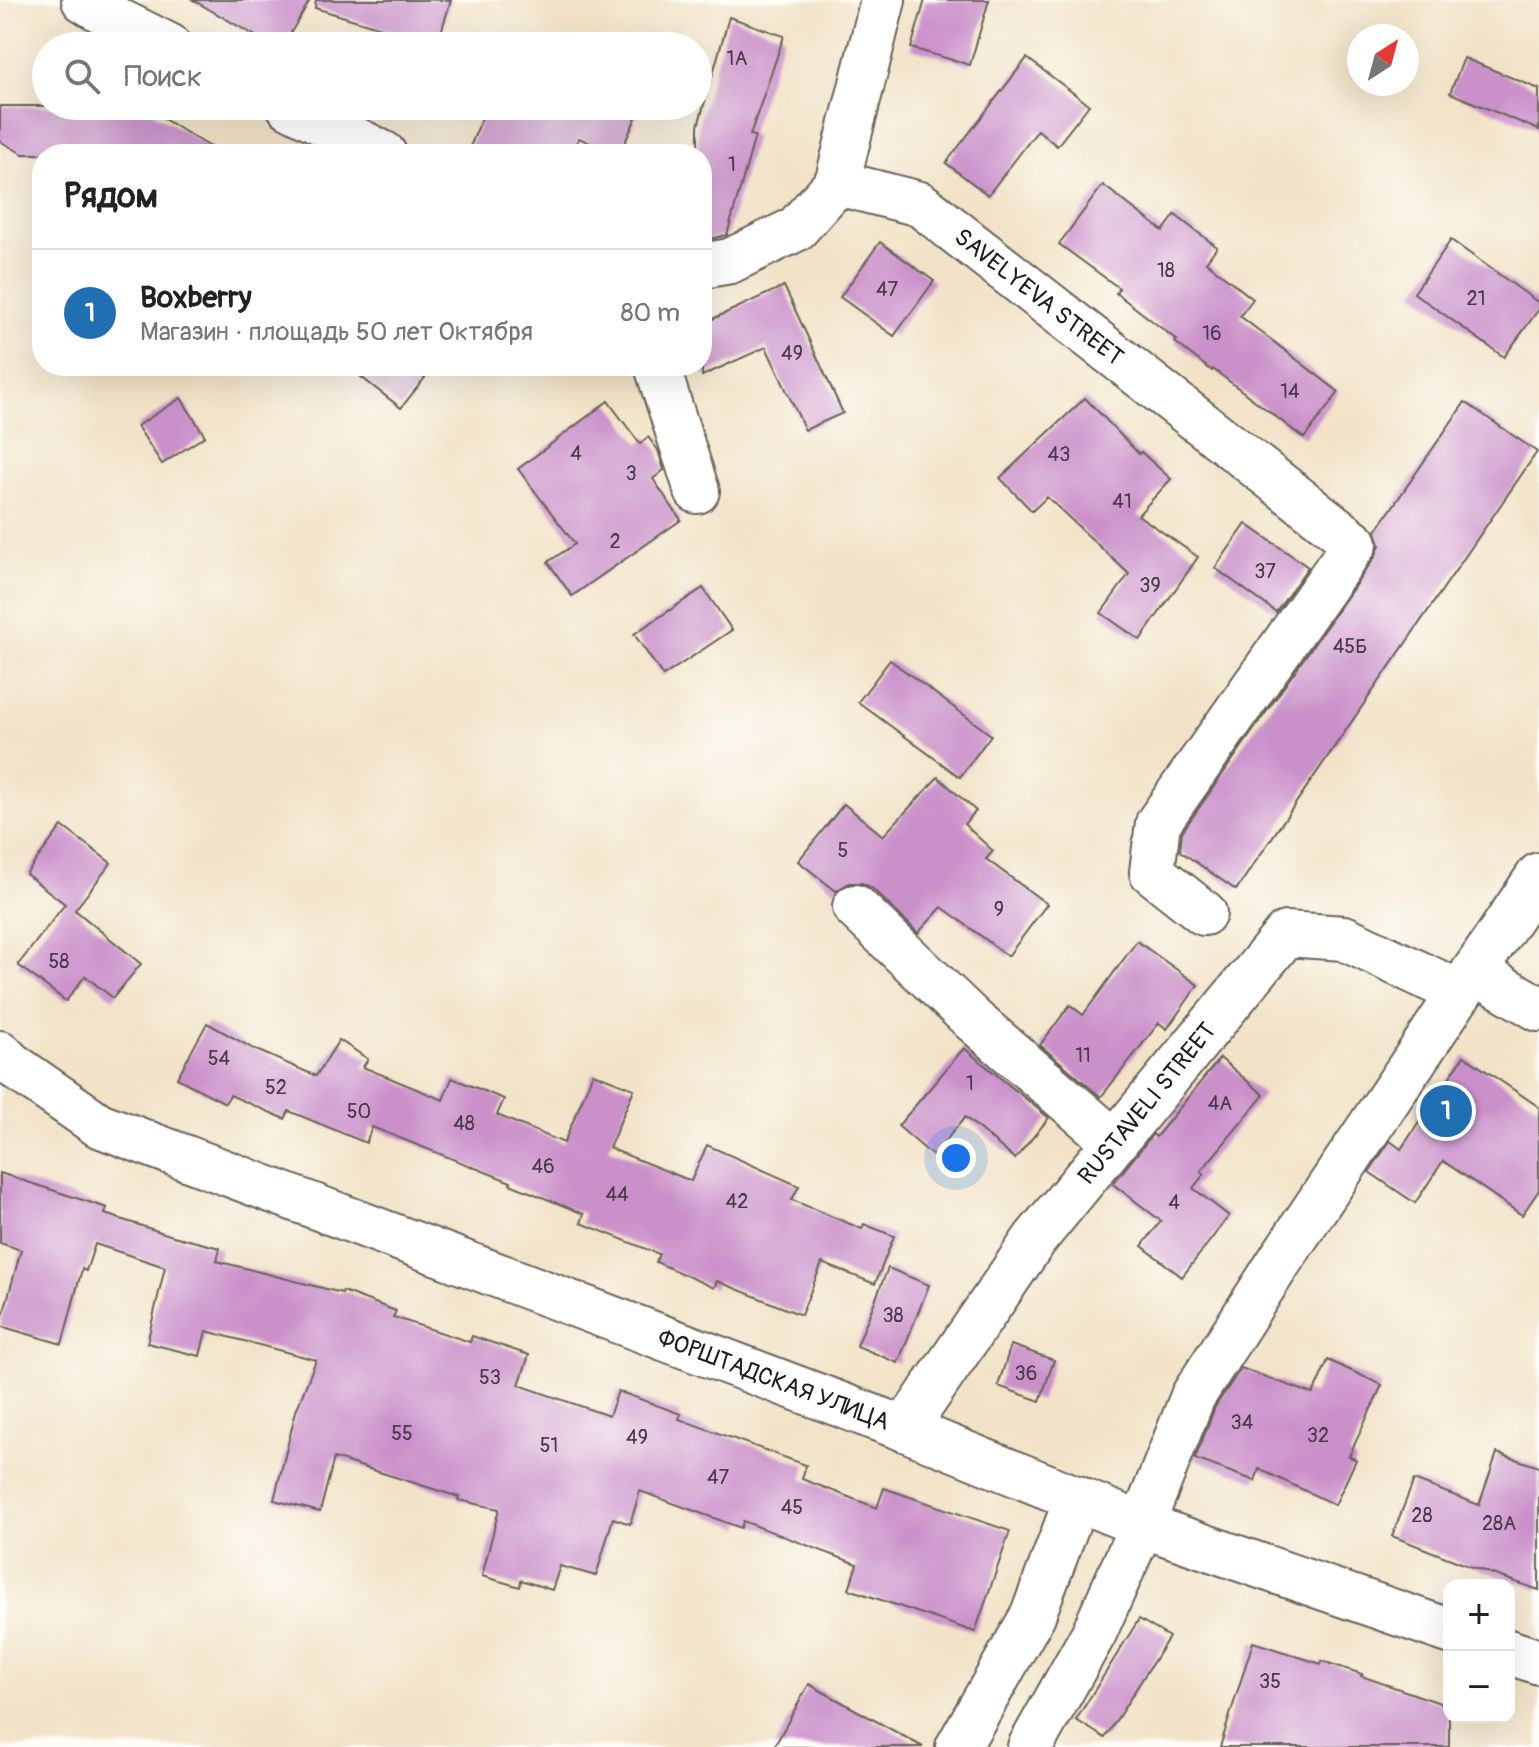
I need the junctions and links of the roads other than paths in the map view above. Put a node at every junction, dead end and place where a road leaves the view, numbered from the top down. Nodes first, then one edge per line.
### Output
1 (84, 0) edge
2 (883, 0) edge
3 (141, 32) edge
4 (317, 120) edge
5 (364, 144) edge
6 (837, 183) junction
7 (712, 264) edge
8 (660, 376) edge
9 (697, 491) dead end
10 (1539, 875) edge
11 (855, 907) dead end
12 (1204, 913) dead end
13 (1467, 982) junction
14 (1539, 1009) edge
15 (0, 1053) edge
16 (0, 1090) edge
17 (99, 1125) junction
18 (1115, 1142) junction
19 (905, 1429) junction
20 (1077, 1498) junction
21 (1142, 1525) junction
22 (1443, 1629) edge
23 (1515, 1654) edge
24 (1539, 1662) edge
25 (958, 1747) edge
26 (1030, 1747) edge

1 - 3 street
2 - 6 street
4 - 5 street
6 - 7 street
6 - 12 street, SAVELYEVA STREET
8 - 9 street
10 - 13 street
11 - 18 street
13 - 14 street
13 - 18 street, RUSTAVELI STREET
13 - 21 street
15 - 17 street, ФОРШТАДСКАЯ УЛИЦА
16 - 17 street, ФОРШТАДСКАЯ УЛИЦА
17 - 19 street, ФОРШТАДСКАЯ УЛИЦА
18 - 19 street, RUSTAVELI STREET
19 - 20 street, ФОРШТАДСКАЯ УЛИЦА
20 - 21 street, ФОРШТАДСКАЯ УЛИЦА
20 - 25 street
21 - 22 street, ФОРШТАДСКАЯ УЛИЦА
21 - 26 street
23 - 24 street

